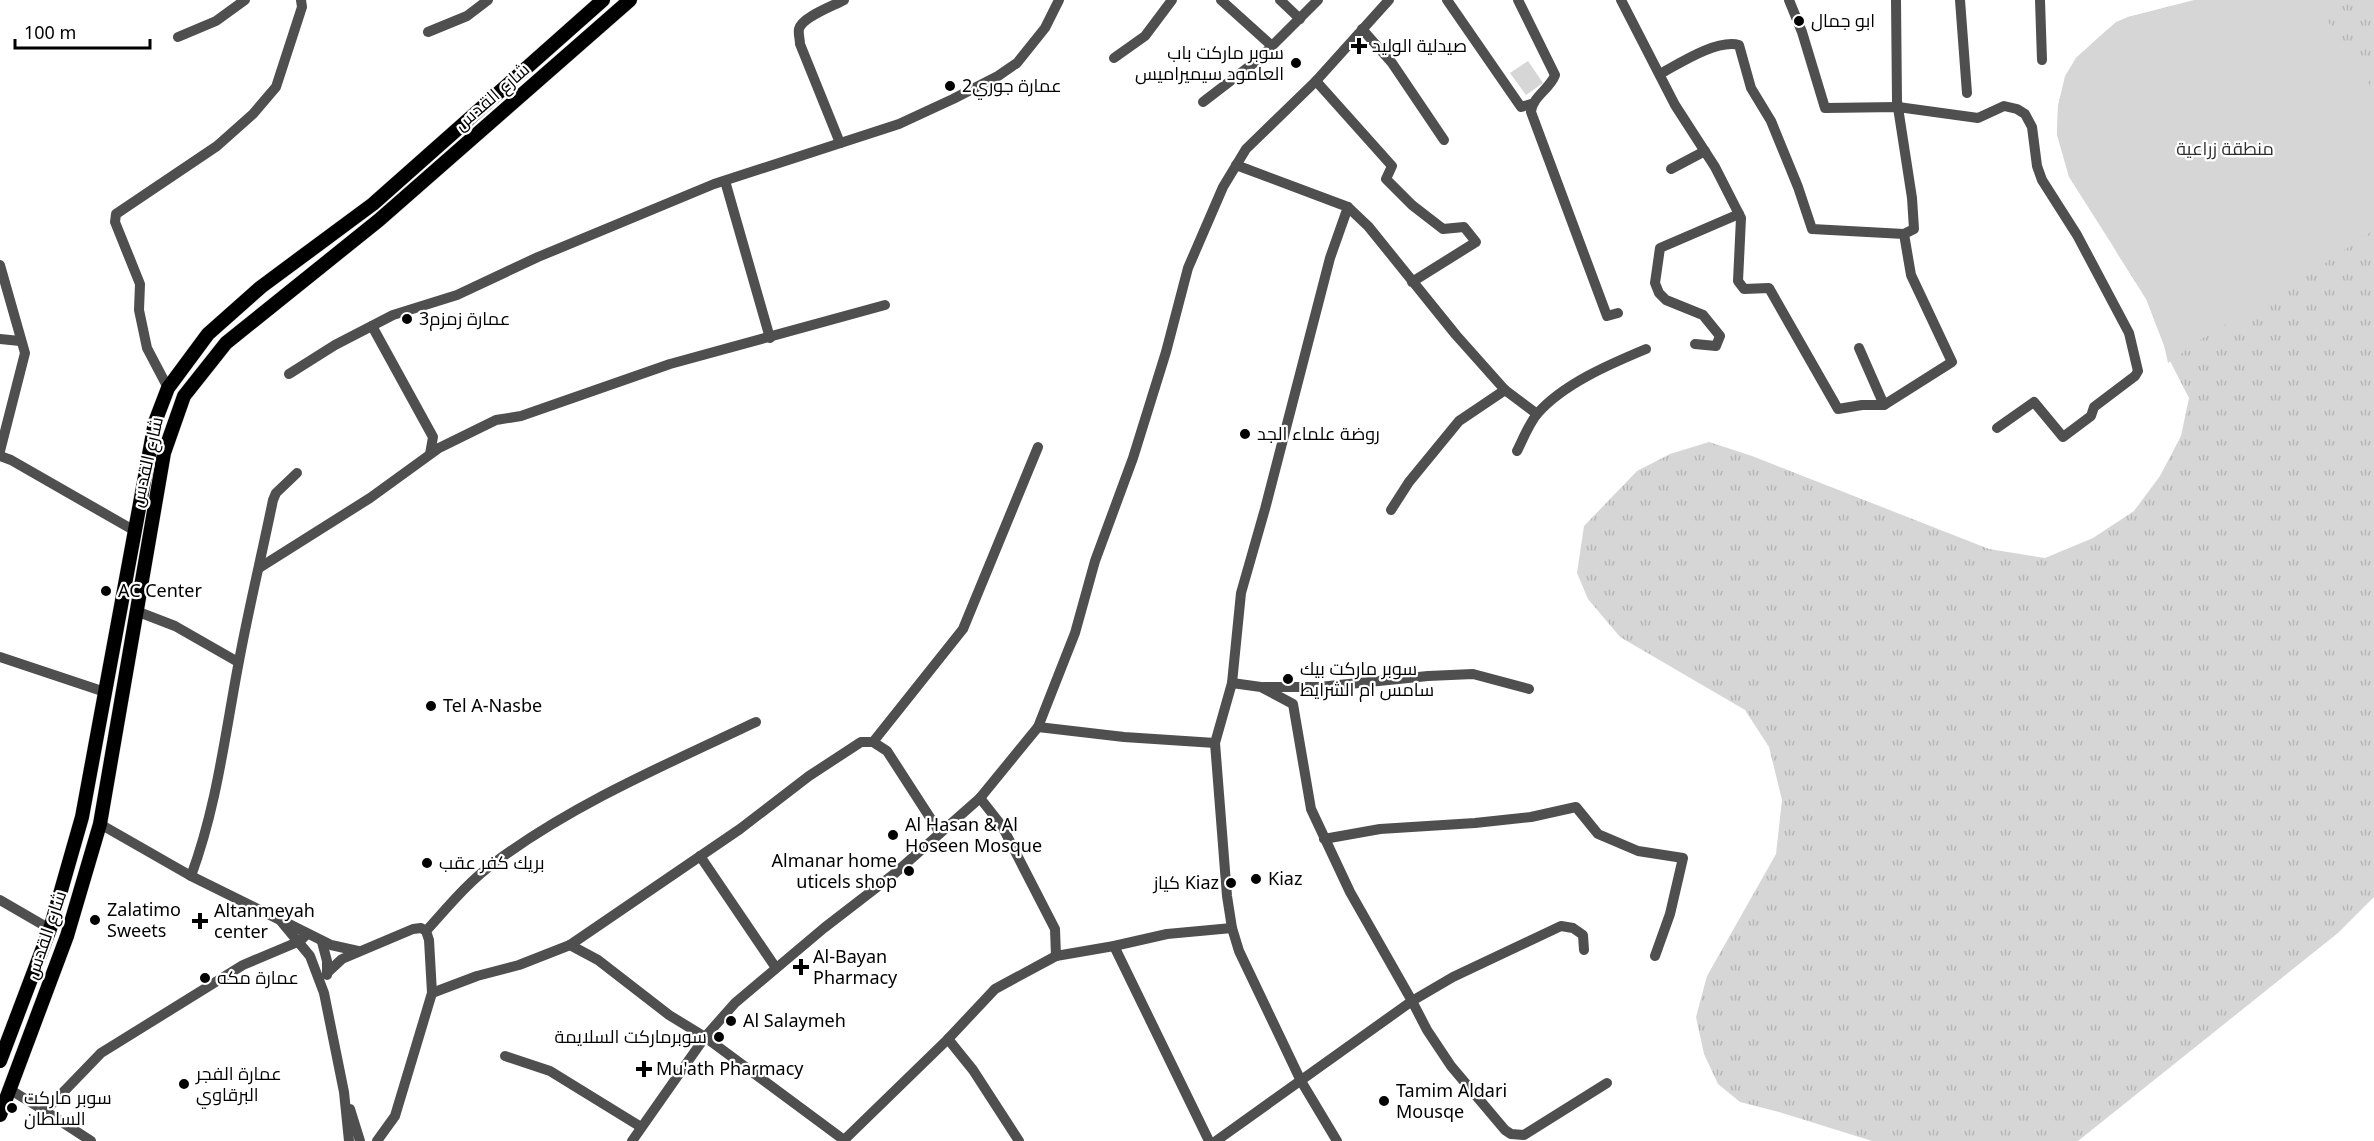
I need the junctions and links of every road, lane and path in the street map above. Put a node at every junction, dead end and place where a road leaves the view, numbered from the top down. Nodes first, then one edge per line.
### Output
1 (245, 0) edge
2 (301, 0) edge
3 (488, 0) edge
4 (603, 0) edge
5 (630, 0) edge
6 (844, 0) edge
7 (1059, 0) edge
8 (1172, 0) edge
9 (1221, 0) edge
10 (1280, 0) edge
11 (1318, 0) edge
12 (1447, 0) edge
13 (1518, 0) edge
14 (1621, 0) edge
15 (1789, 0) edge
16 (1896, 0) edge
17 (1960, 0) edge
18 (2040, 0) edge
19 (1383, 2) edge
20 (1300, 19) junction
21 (1362, 29) junction
22 (428, 32) dead end
23 (178, 37) dead end
24 (1272, 46) junction
25 (1114, 58) dead end
26 (2042, 60) dead end
27 (1660, 74) junction
28 (1316, 81) junction
29 (1967, 93) dead end
30 (1203, 102) dead end
31 (1531, 105) junction
32 (1898, 107) junction
33 (1444, 140) dead end
34 (840, 143) junction
35 (1705, 151) junction
36 (1236, 165) junction
37 (1671, 169) dead end
38 (725, 181) junction
39 (373, 204) junction
40 (1348, 207) junction
41 (1739, 214) junction
42 (379, 220) junction
43 (1904, 234) junction
44 (0, 265) edge
45 (1412, 282) junction
46 (885, 305) dead end
47 (1618, 313) dead end
48 (372, 326) junction
49 (770, 338) junction
50 (0, 339) edge
51 (20, 341) junction
52 (1695, 344) dead end
53 (1859, 348) dead end
54 (1646, 349) dead end
55 (289, 374) dead end
56 (168, 388) junction
57 (1505, 390) junction
58 (1884, 405) junction
59 (1537, 414) junction
60 (1997, 428) dead end
61 (1038, 447) dead end
62 (0, 451) edge
63 (1517, 451) dead end
64 (430, 454) junction
65 (0, 456) edge
66 (297, 473) dead end
67 (1391, 510) dead end
68 (135, 531) junction
69 (259, 568) junction
70 (136, 612) junction
71 (0, 657) edge
72 (238, 662) junction
73 (1232, 683) junction
74 (1261, 687) junction
75 (1529, 689) dead end
76 (105, 692) junction
77 (121, 697) junction
78 (756, 722) dead end
79 (1038, 727) junction
80 (873, 742) junction
81 (1215, 743) junction
82 (980, 798) junction
83 (82, 817) junction
84 (100, 824) junction
85 (940, 833) junction
86 (1324, 839) junction
87 (700, 856) junction
88 (190, 876) junction
89 (0, 900) edge
90 (1232, 928) junction
91 (50, 929) junction
92 (426, 931) junction
93 (303, 938) junction
94 (322, 942) junction
95 (570, 945) junction
96 (1114, 946) junction
97 (1584, 950) dead end
98 (359, 951) junction
99 (310, 956) junction
100 (1056, 956) junction
101 (1655, 956) dead end
102 (328, 967) junction
103 (776, 968) junction
104 (324, 993) junction
105 (432, 993) junction
106 (1412, 1001) junction
107 (705, 1037) junction
108 (948, 1039) junction
109 (505, 1056) dead end
110 (0, 1061) edge
111 (1300, 1081) junction
112 (1607, 1083) dead end
113 (9, 1089) junction
114 (344, 1092) junction
115 (45, 1111) junction
116 (0, 1115) edge
117 (641, 1127) junction
118 (380, 1137) edge
119 (1512, 1138) edge
120 (360, 1139) edge
121 (844, 1140) edge
122 (91, 1141) edge
123 (349, 1141) edge
124 (632, 1141) edge
125 (1019, 1141) edge
126 (1209, 1141) edge
127 (1216, 1141) edge
128 (1337, 1141) edge

1 - 23 street
2 - 56 street
3 - 22 street
4 - 39 main road, شارع القدس
5 - 42 main road, شارع القدس
6 - 34 street
7 - 34 street
8 - 25 street
9 - 24 street
10 - 20 street
11 - 20 street
12 - 31 street
13 - 31 street
14 - 27 street
15 - 32 street
16 - 32 street
17 - 29 street
18 - 26 street
19 - 21 street
20 - 24 street
21 - 28 street
21 - 33 street
24 - 30 street
27 - 35 street
27 - 43 street
28 - 36 street
28 - 45 street
31 - 47 street
32 - 43 street
32 - 60 street
34 - 38 street
35 - 37 street
35 - 41 street
36 - 40 street
36 - 79 street
38 - 48 street
38 - 49 street
39 - 42 main road
39 - 56 main road, شارع القدس
40 - 45 street
40 - 73 street
41 - 52 street
41 - 58 street
42 - 70 main road, شارع القدس
43 - 58 street
44 - 51 street
45 - 57 street
46 - 49 street
48 - 55 street
48 - 64 street
49 - 64 street
50 - 51 street
51 - 62 street
53 - 58 street
54 - 59 street
56 - 68 main road, شارع القدس
57 - 59 street
57 - 67 street
59 - 63 street
61 - 80 street
64 - 69 street
65 - 68 street
66 - 69 street
68 - 76 main road, شارع القدس
69 - 72 street
70 - 72 street
70 - 77 main road, شارع القدس
71 - 76 street
72 - 88 street
73 - 74 street
73 - 81 street
74 - 75 street
74 - 86 street
76 - 77 main road
76 - 83 main road, شارع القدس
77 - 84 main road, شارع القدس
78 - 92 street
79 - 81 street
79 - 82 street
80 - 85 street
80 - 87 street
81 - 90 street
82 - 85 street
82 - 100 street
83 - 84 main road
83 - 91 main road, شارع القدس
84 - 88 street
84 - 113 main road, شارع القدس
85 - 103 street
86 - 101 street
86 - 106 street
87 - 95 street
87 - 103 street
88 - 93 street
89 - 91 street
90 - 96 street
90 - 111 street
91 - 110 main road, شارع القدس
92 - 98 street
92 - 105 street
93 - 94 street
93 - 99 street
93 - 115 street
94 - 98 street
94 - 102 street
95 - 105 street
95 - 107 street
96 - 100 street
96 - 126 street
97 - 106 street
98 - 102 street
99 - 102 street
99 - 104 street
100 - 108 street
102 - 104 street
103 - 107 street
104 - 114 street
105 - 118 street
106 - 111 street
106 - 119 street
107 - 117 street
107 - 121 street
108 - 121 street
108 - 125 street
109 - 117 street
111 - 127 street
111 - 128 street
112 - 119 street
113 - 115 street
113 - 116 main road, شارع القدس
114 - 120 street
114 - 123 street
115 - 122 street
117 - 124 street
118 - 120 street

